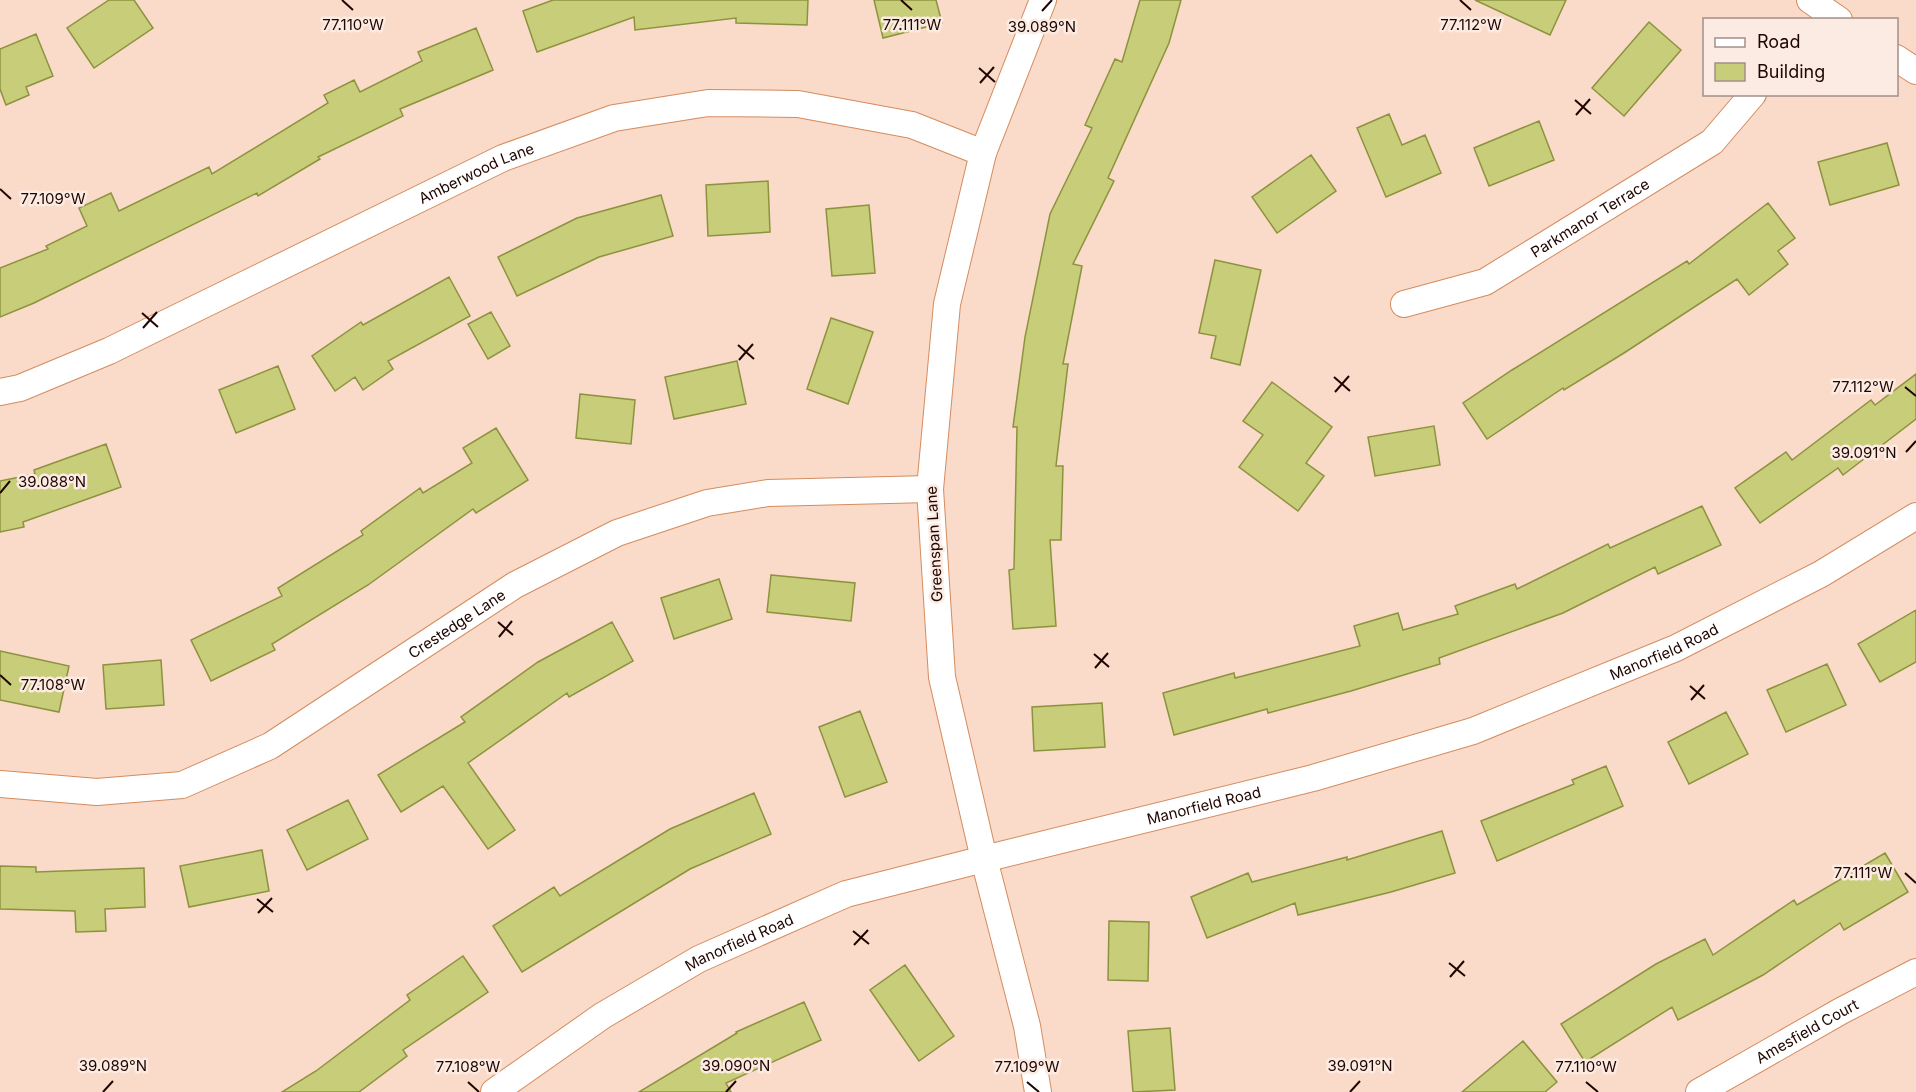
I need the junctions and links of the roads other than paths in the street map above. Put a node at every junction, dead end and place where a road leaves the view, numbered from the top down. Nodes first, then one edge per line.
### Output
1 (1043, 0) edge
2 (1808, 0) edge
3 (1798, 18) edge
4 (1836, 18) edge
5 (1898, 59) edge
6 (1916, 71) edge
7 (1751, 96) edge
8 (983, 153) junction
9 (1404, 304) dead end
10 (0, 392) edge
11 (930, 489) junction
12 (1916, 516) edge
13 (0, 784) edge
14 (984, 859) junction
15 (1916, 972) edge
16 (494, 1092) edge
17 (1038, 1092) edge
18 (1699, 1092) edge

1 - 8 street, Greenspan Lane
2 - 3 street
2 - 4 street
5 - 6 street
7 - 9 street, Parkmanor Terrace
8 - 10 street, Amberwood Lane
8 - 11 street, Greenspan Lane
11 - 13 street, Crestedge Lane
11 - 14 street, Greenspan Lane
12 - 14 street, Manorfield Road
14 - 16 street, Manorfield Road
14 - 17 street, Greenspan Lane
15 - 18 street, Amesfield Court

